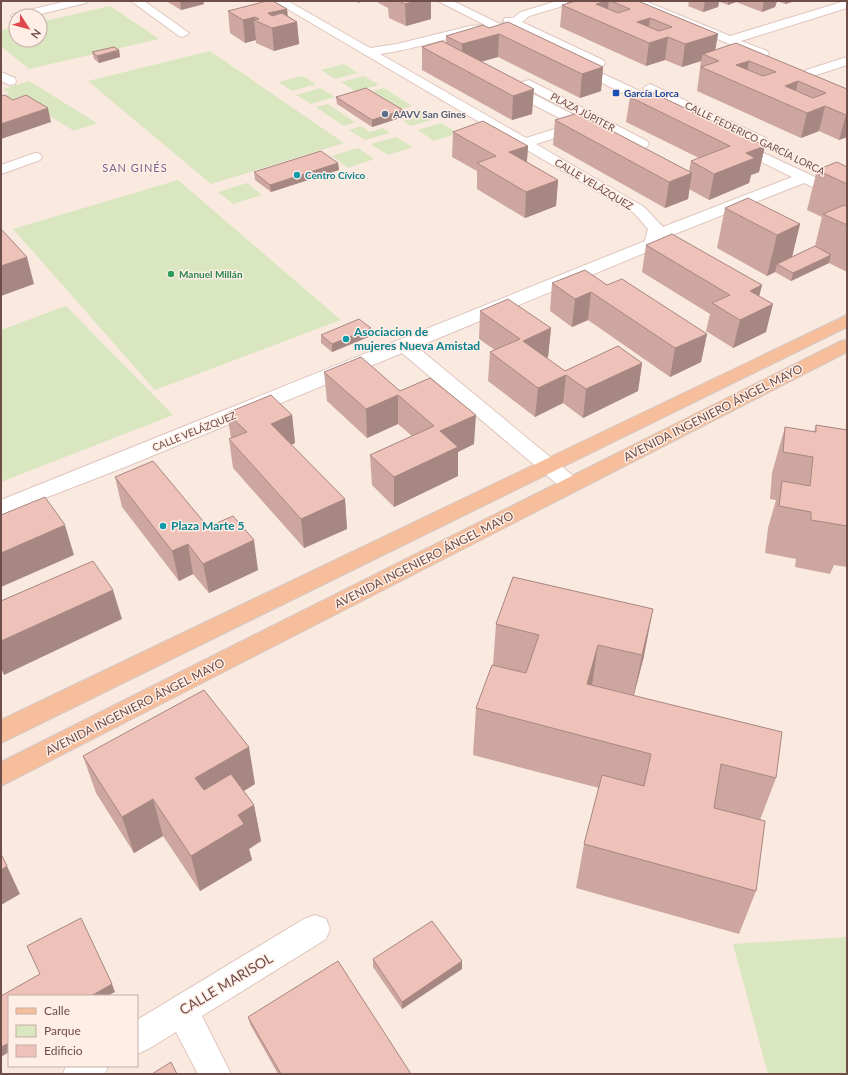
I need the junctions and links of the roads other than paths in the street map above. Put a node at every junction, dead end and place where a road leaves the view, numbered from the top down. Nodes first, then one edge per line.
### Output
1 (82, 1) edge
2 (136, 1) edge
3 (280, 1) edge
4 (444, 1) edge
5 (551, 1) edge
6 (569, 1) edge
7 (635, 1) edge
8 (847, 4) edge
9 (469, 8) edge
10 (513, 8) dead end
11 (48, 9) edge
12 (514, 23) junction
13 (499, 28) junction
14 (183, 33) dead end
15 (730, 40) junction
16 (368, 52) junction
17 (774, 58) edge
18 (847, 61) edge
19 (795, 67) edge
20 (810, 74) junction
21 (828, 82) edge
22 (566, 116) junction
23 (581, 124) junction
24 (510, 134) junction
25 (524, 142) junction
26 (769, 145) dead end
27 (35, 157) dead end
28 (1, 170) edge
29 (805, 177) junction
30 (847, 198) edge
31 (655, 236) junction
32 (847, 320) edge
33 (847, 345) edge
34 (404, 346) junction
35 (548, 465) junction
36 (571, 485) junction
37 (1, 508) edge
38 (1, 732) edge
39 (1, 775) edge
40 (315, 929) dead end
41 (182, 1011) junction
42 (138, 1037) edge
43 (90, 1067) edge
44 (79, 1074) edge
45 (215, 1074) edge

1 - 11 street
2 - 14 street
3 - 16 street, CALLE VELÁZQUEZ
4 - 9 street, CALLE FEDERICO GARCÍA LORCA
5 - 10 street
6 - 12 street
7 - 15 street
8 - 15 street
9 - 12 street, CALLE FEDERICO GARCÍA LORCA
9 - 13 street, CALLE FEDERICO GARCÍA LORCA
9 - 16 street
12 - 13 street
12 - 26 street, CALLE FEDERICO GARCÍA LORCA
13 - 16 street
13 - 29 street, CALLE FEDERICO GARCÍA LORCA
15 - 17 street
16 - 24 street, CALLE VELÁZQUEZ
18 - 20 street
19 - 20 street
20 - 21 street
22 - 23 street, PLAZA JÚPITER
22 - 23 street, PLAZA JÚPITER
22 - 24 street, PLAZA JÚPITER
23 - 25 street, PLAZA JÚPITER
24 - 25 street, CALLE VELÁZQUEZ
25 - 31 street, CALLE VELÁZQUEZ
27 - 28 street
29 - 30 street, CALLE FEDERICO GARCÍA LORCA
29 - 31 street
31 - 34 street, CALLE VELÁZQUEZ
32 - 35 main road, AVENIDA INGENIERO ÁNGEL MAYO
33 - 36 main road, AVENIDA INGENIERO ÁNGEL MAYO
34 - 35 street
34 - 37 street, CALLE VELÁZQUEZ
35 - 36 street
35 - 38 main road, AVENIDA INGENIERO ÁNGEL MAYO
36 - 39 main road, AVENIDA INGENIERO ÁNGEL MAYO
40 - 41 street, CALLE MARISOL
41 - 42 street, CALLE MARISOL
41 - 45 street
43 - 44 street

